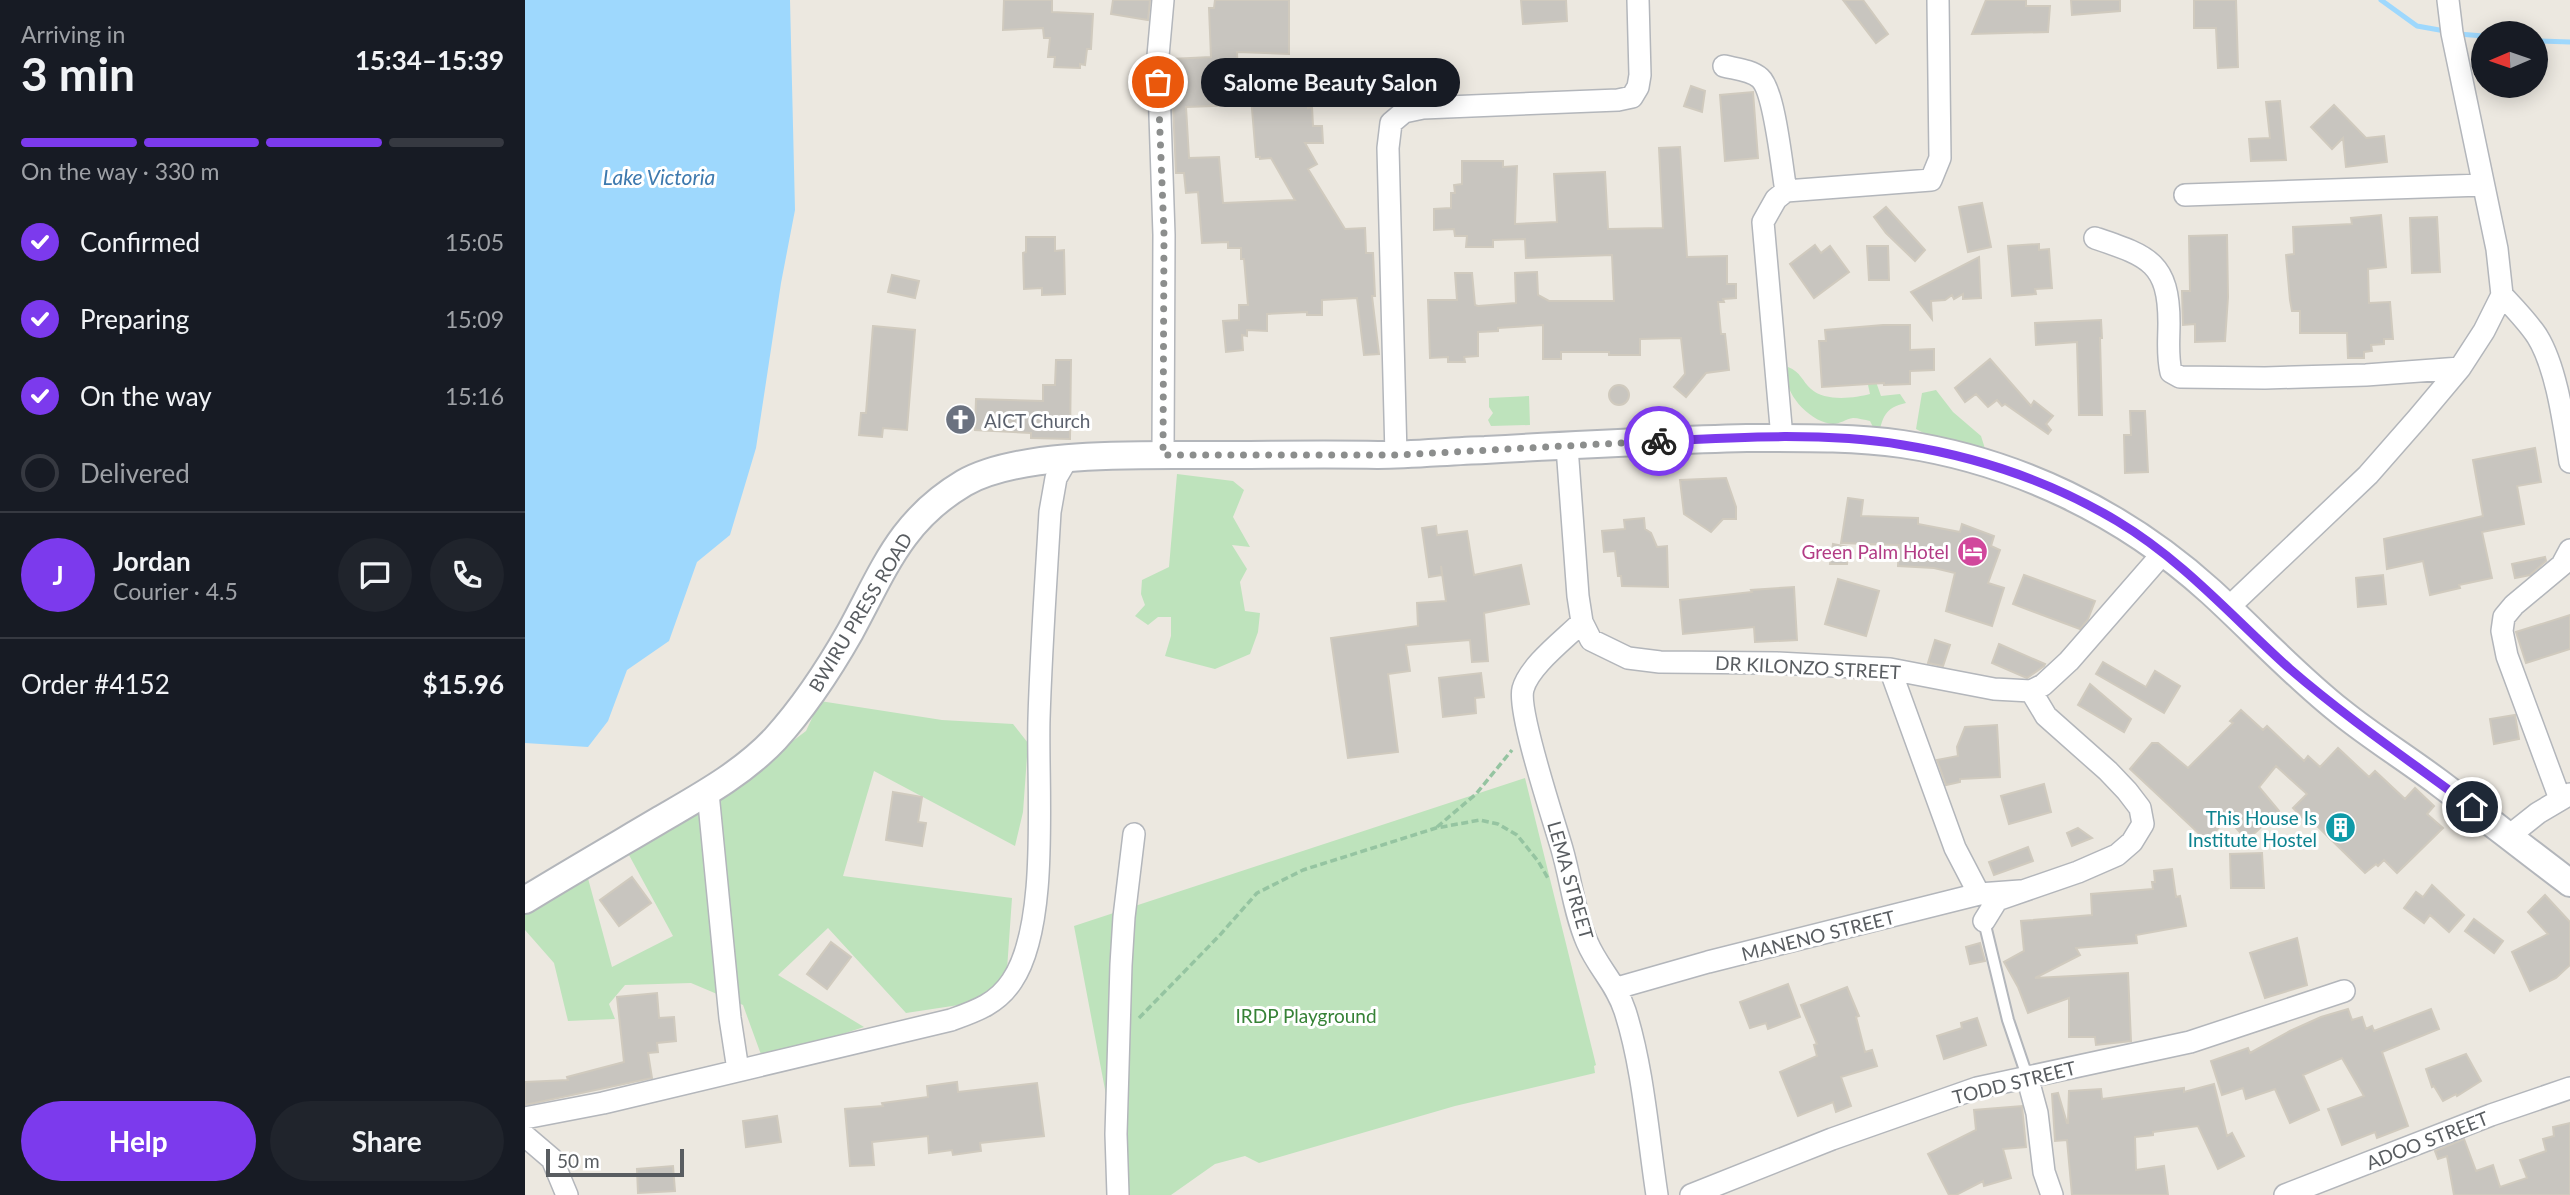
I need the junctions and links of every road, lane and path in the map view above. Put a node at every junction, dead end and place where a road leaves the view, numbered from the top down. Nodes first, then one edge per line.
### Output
1 (1163, 0) edge
2 (1638, 0) edge
3 (1938, 0) edge
4 (2448, 0) edge
5 (1724, 66) dead end
6 (2483, 185) junction
7 (1786, 191) junction
8 (2185, 194) dead end
9 (2095, 239) dead end
10 (2502, 295) junction
11 (2460, 368) junction
12 (1782, 438) junction
13 (1567, 447) junction
14 (1163, 455) junction
15 (1396, 455) junction
16 (1067, 459) junction
17 (2570, 462) edge
18 (2570, 550) edge
19 (2164, 552) junction
20 (2228, 608) junction
21 (1583, 622) junction
22 (1890, 669) junction
23 (2031, 691) junction
24 (1525, 716) junction
25 (708, 793) junction
26 (2565, 797) edge
27 (1436, 828) junction
28 (1134, 834) dead end
29 (2509, 836) junction
30 (1549, 882) dead end
31 (2570, 883) edge
32 (2020, 891) junction
33 (1979, 894) junction
34 (525, 900) edge
35 (1984, 921) junction
36 (1617, 988) junction
37 (2344, 991) dead end
38 (1119, 1045) junction
39 (738, 1070) junction
40 (2027, 1076) junction
41 (2570, 1088) edge
42 (525, 1118) edge
43 (525, 1136) edge
44 (568, 1195) edge
45 (1118, 1195) edge
46 (1657, 1195) edge
47 (1691, 1195) edge
48 (2052, 1195) edge
49 (2285, 1195) edge

1 - 14 street
2 - 15 street
3 - 7 street
4 - 6 street
5 - 7 street
6 - 8 street
6 - 10 street
7 - 12 street
9 - 11 street
10 - 11 street
10 - 17 street
11 - 20 street
12 - 13 street, BWIRU PRESS ROAD
12 - 19 street, BWIRU PRESS ROAD
13 - 15 street, BWIRU PRESS ROAD
13 - 21 street
14 - 15 street, BWIRU PRESS ROAD
14 - 16 street, BWIRU PRESS ROAD
16 - 25 street, BWIRU PRESS ROAD
16 - 39 street
18 - 26 street
19 - 20 street, BWIRU PRESS ROAD
19 - 23 street
20 - 29 street, BWIRU PRESS ROAD
21 - 22 street, DR KILONZO STREET
21 - 24 street, LEMA STREET
22 - 23 street, DR KILONZO STREET
22 - 33 street
23 - 32 street
24 - 27 path
24 - 36 street, LEMA STREET
25 - 34 street, BWIRU PRESS ROAD
25 - 39 street
26 - 29 street
27 - 30 path
27 - 38 path
28 - 38 street
29 - 31 street, BWIRU PRESS ROAD
32 - 33 street, MANENO STREET
32 - 35 street
33 - 35 lane
33 - 36 street, MANENO STREET
35 - 40 lane
36 - 46 street, LEMA STREET
37 - 40 street, TODD STREET
38 - 45 street
39 - 42 street
40 - 47 street, TODD STREET
40 - 48 street
41 - 49 street, ADOO STREET
43 - 44 street

